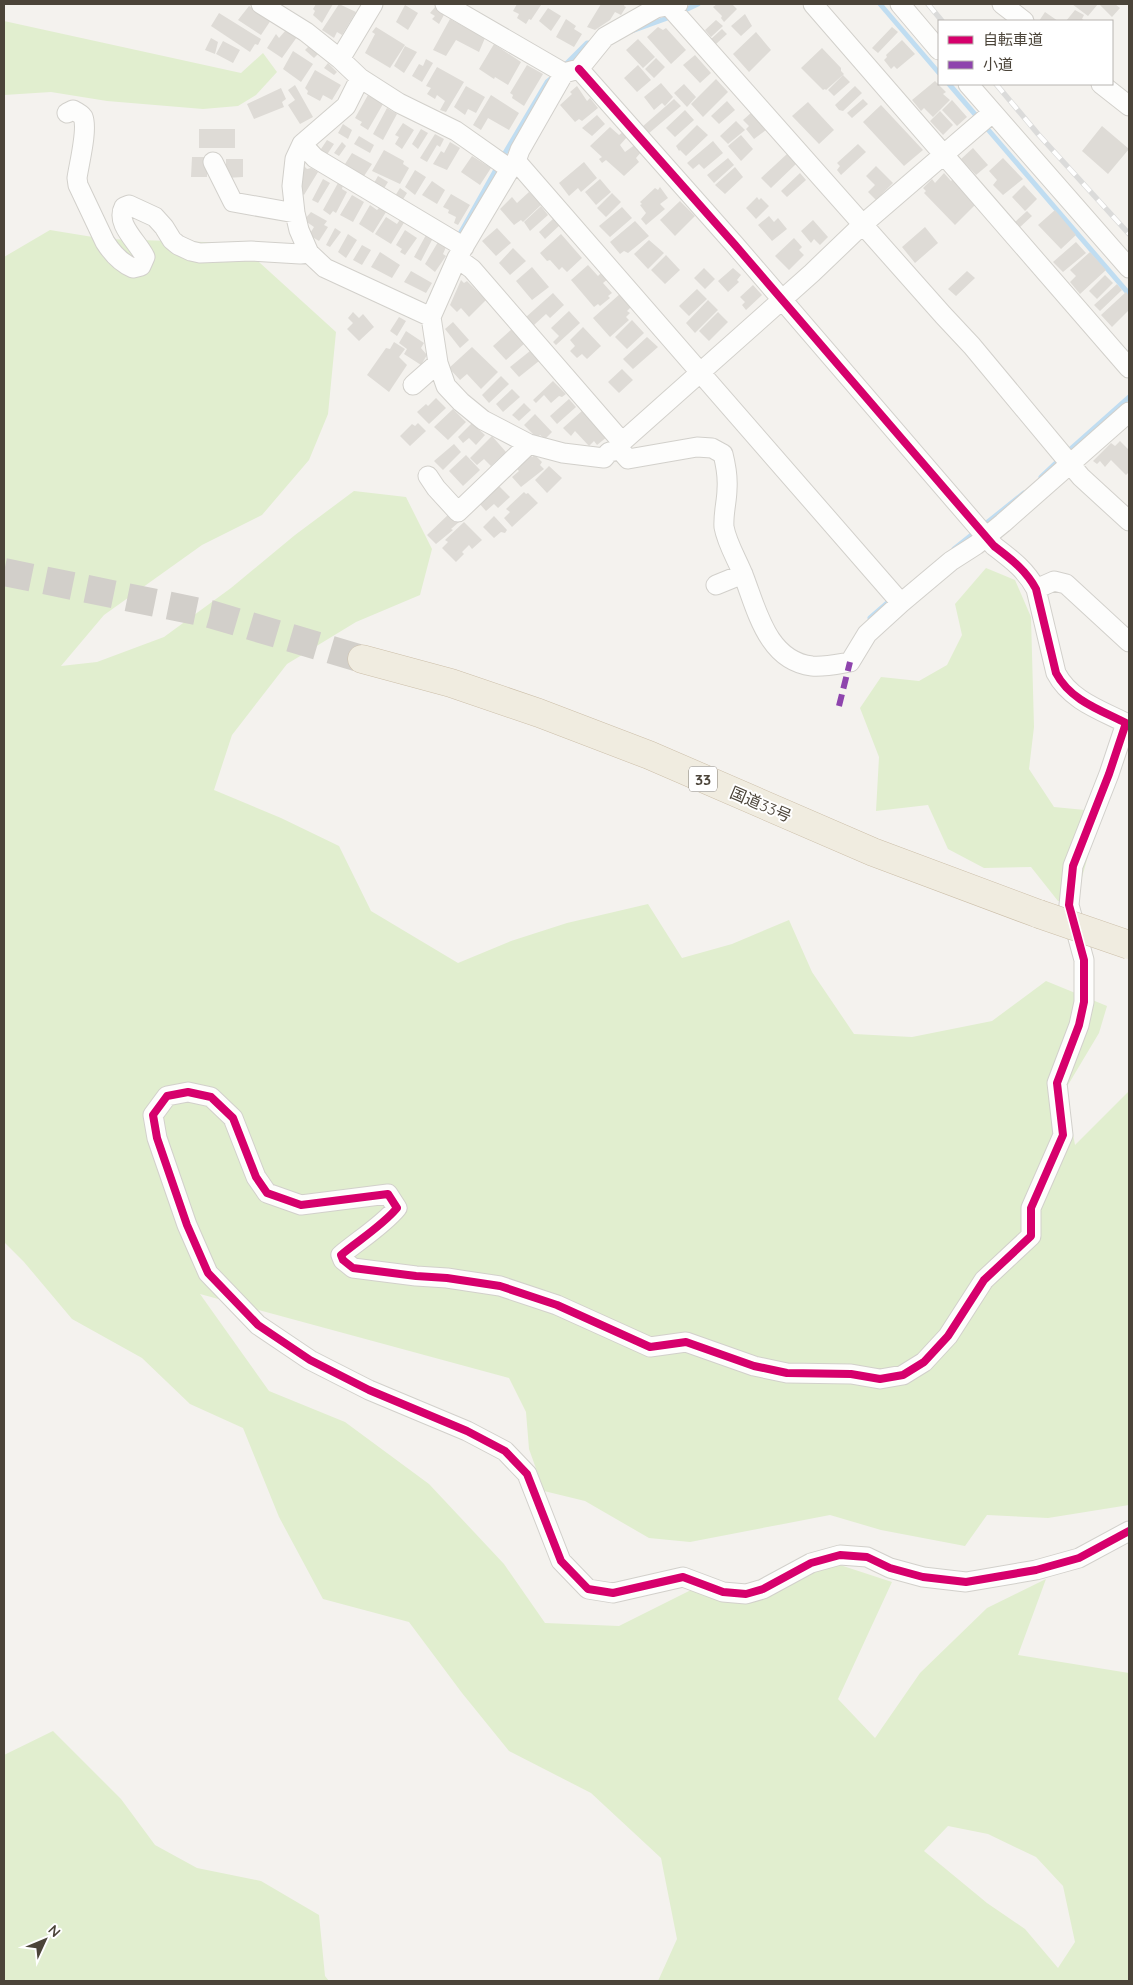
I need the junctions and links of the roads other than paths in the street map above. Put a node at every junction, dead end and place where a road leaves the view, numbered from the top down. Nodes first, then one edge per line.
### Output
1 (261, 4) edge
2 (374, 4) edge
3 (444, 4) edge
4 (900, 4) edge
5 (1002, 4) edge
6 (663, 5) edge
7 (822, 7) edge
8 (1023, 20) edge
9 (938, 49) edge
10 (340, 59) junction
11 (572, 71) junction
12 (360, 78) junction
13 (968, 85) edge
14 (1102, 85) edge
15 (1129, 106) edge
16 (67, 113) dead end
17 (985, 119) junction
18 (302, 144) junction
19 (944, 155) junction
20 (213, 162) dead end
21 (513, 165) junction
22 (295, 213) junction
23 (862, 224) junction
24 (461, 252) junction
25 (309, 253) junction
26 (1129, 268) edge
27 (781, 299) junction
28 (431, 317) junction
29 (438, 363) junction
30 (1129, 368) edge
31 (700, 371) junction
32 (413, 386) dead end
33 (1129, 412) edge
34 (529, 444) junction
35 (621, 446) junction
36 (1071, 464) junction
37 (428, 476) dead end
38 (1129, 521) edge
39 (986, 536) junction
40 (743, 574) junction
41 (716, 586) dead end
42 (1036, 589) junction
43 (900, 603) junction
44 (1129, 642) edge
45 (362, 659) tunnel mouth
46 (1128, 724) edge
47 (1129, 945) edge
48 (1129, 1531) edge

1 - 10 street
2 - 10 street
3 - 11 street
4 - 9 street
5 - 8 street
6 - 11 street
6 - 23 street
7 - 19 street
10 - 12 street
11 - 21 street
11 - 27 street
12 - 18 street
12 - 21 street
13 - 17 street
14 - 15 street
16 - 25 street
17 - 19 street
17 - 26 street
18 - 22 street
18 - 24 street
19 - 23 street
19 - 30 street
20 - 22 street
21 - 24 street
21 - 31 street
22 - 25 street
23 - 27 street
23 - 36 street
24 - 28 street
24 - 35 street
25 - 28 street
27 - 31 street
27 - 39 street
28 - 29 street
29 - 32 street
29 - 34 street
31 - 35 street
31 - 43 street
33 - 36 street
34 - 35 street
34 - 37 street
35 - 40 street
36 - 38 street
36 - 39 street
39 - 42 street
39 - 43 street
40 - 41 street
40 - 43 street
42 - 44 street
42 - 46 street
45 - 47 highway, 国道33号 / 33, bridge
46 - 48 street

